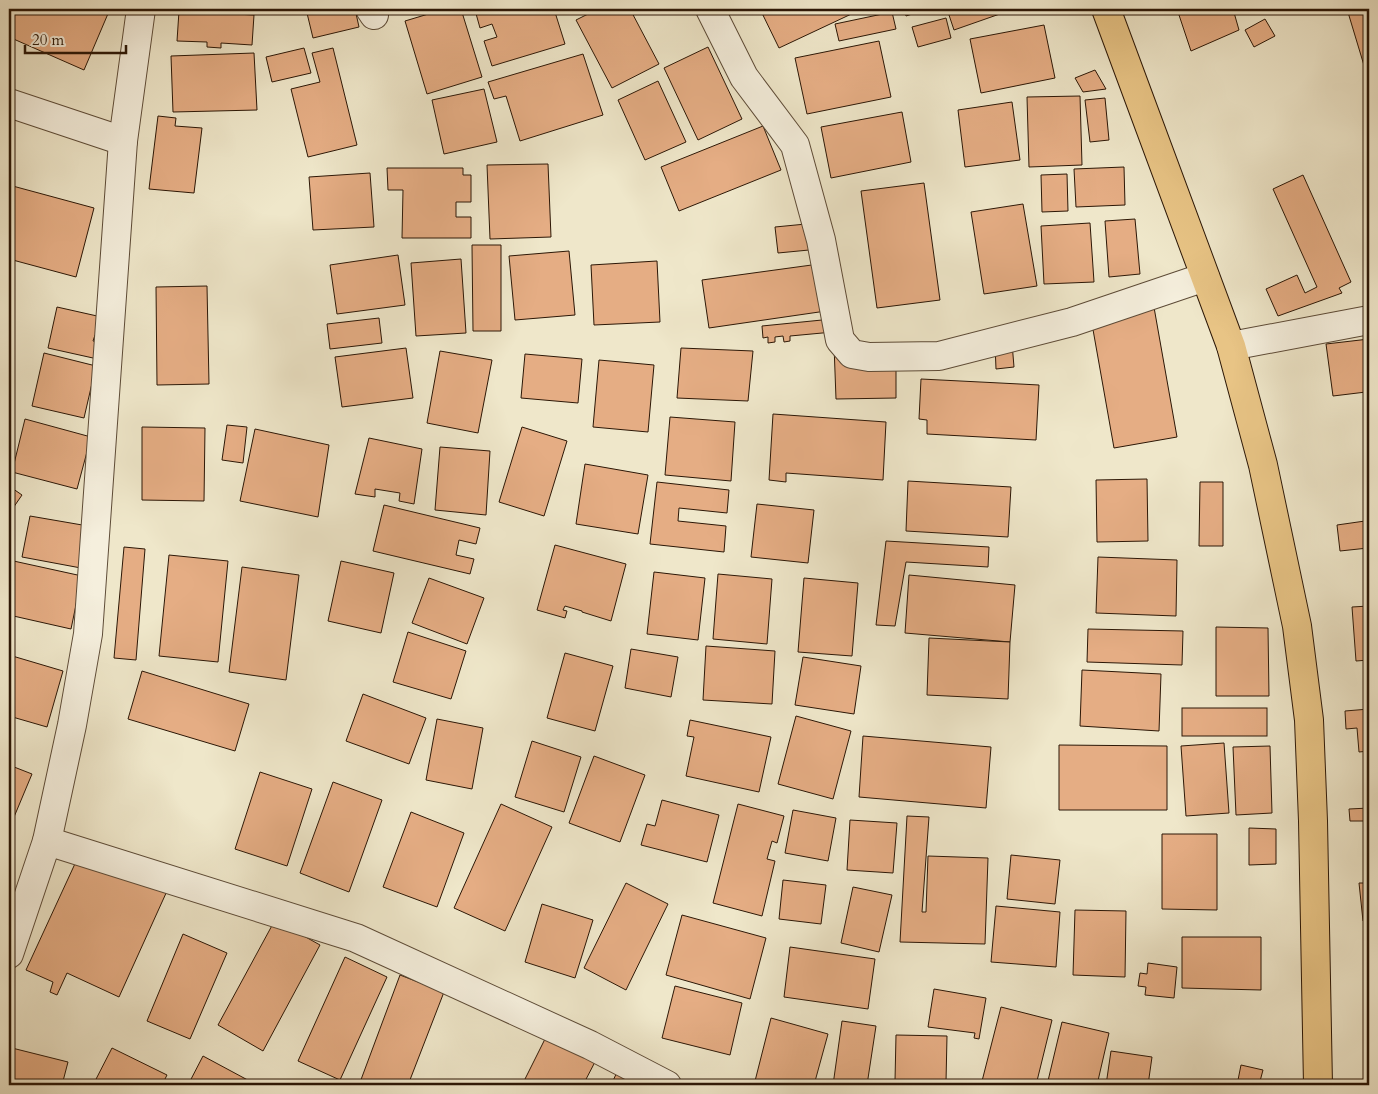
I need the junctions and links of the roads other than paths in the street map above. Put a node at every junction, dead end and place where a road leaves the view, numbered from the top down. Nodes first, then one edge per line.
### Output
1 (141, 9) edge
2 (710, 9) edge
3 (1106, 9) edge
4 (9, 103) edge
5 (123, 140) junction
6 (1205, 277) junction
7 (1369, 320) edge
8 (1231, 346) junction
9 (47, 841) junction
10 (9, 954) edge
11 (667, 1085) edge
12 (1318, 1085) edge

1 - 5 street
2 - 6 street
3 - 6 main road
4 - 5 street
5 - 9 street
6 - 8 main road
7 - 8 street
8 - 12 main road
9 - 10 street
9 - 11 street

